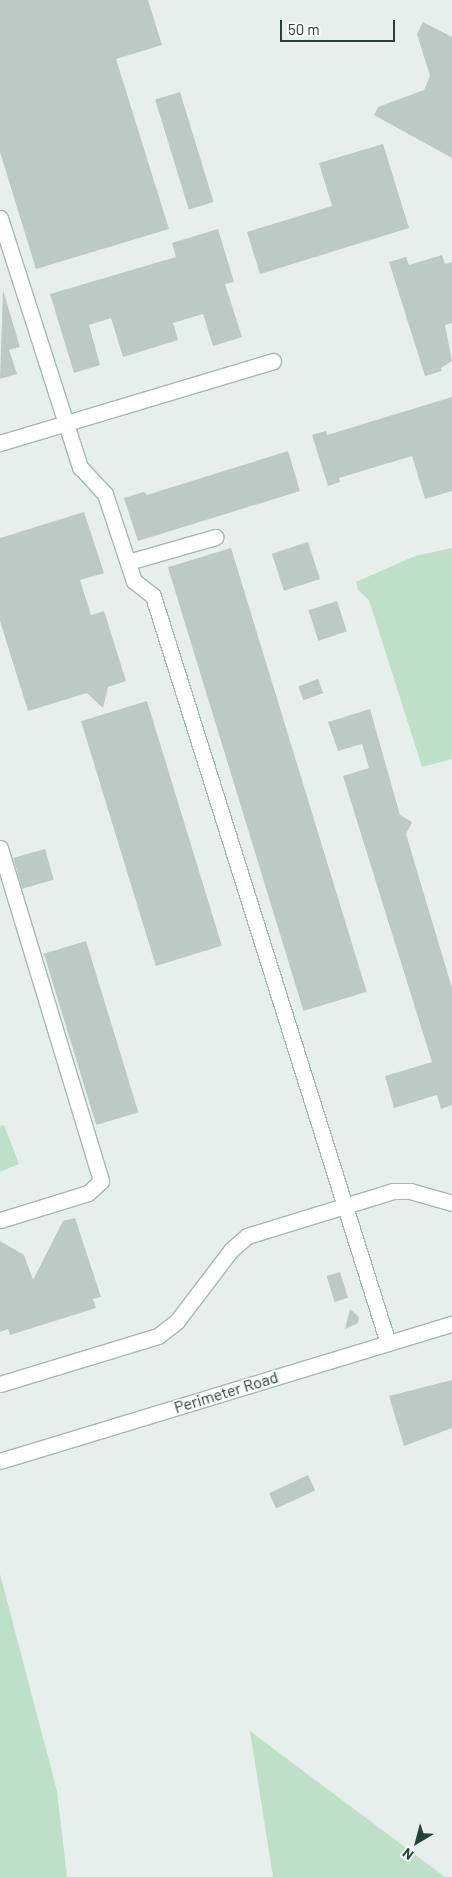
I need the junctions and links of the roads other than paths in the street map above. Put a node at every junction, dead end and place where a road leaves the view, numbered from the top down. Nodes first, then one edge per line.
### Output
1 (0, 218) edge
2 (273, 361) dead end
3 (65, 422) junction
4 (0, 442) edge
5 (215, 537) dead end
6 (128, 562) junction
7 (0, 848) edge
8 (452, 1203) edge
9 (346, 1207) junction
10 (0, 1220) edge
11 (452, 1324) edge
12 (388, 1343) junction
13 (0, 1384) edge
14 (0, 1461) edge

1 - 3 street
2 - 3 street
3 - 4 street
3 - 6 street
5 - 6 street
6 - 9 street
7 - 10 street
8 - 9 street
9 - 12 street
9 - 13 street
11 - 12 street, Perimeter Road
12 - 14 street, Perimeter Road

